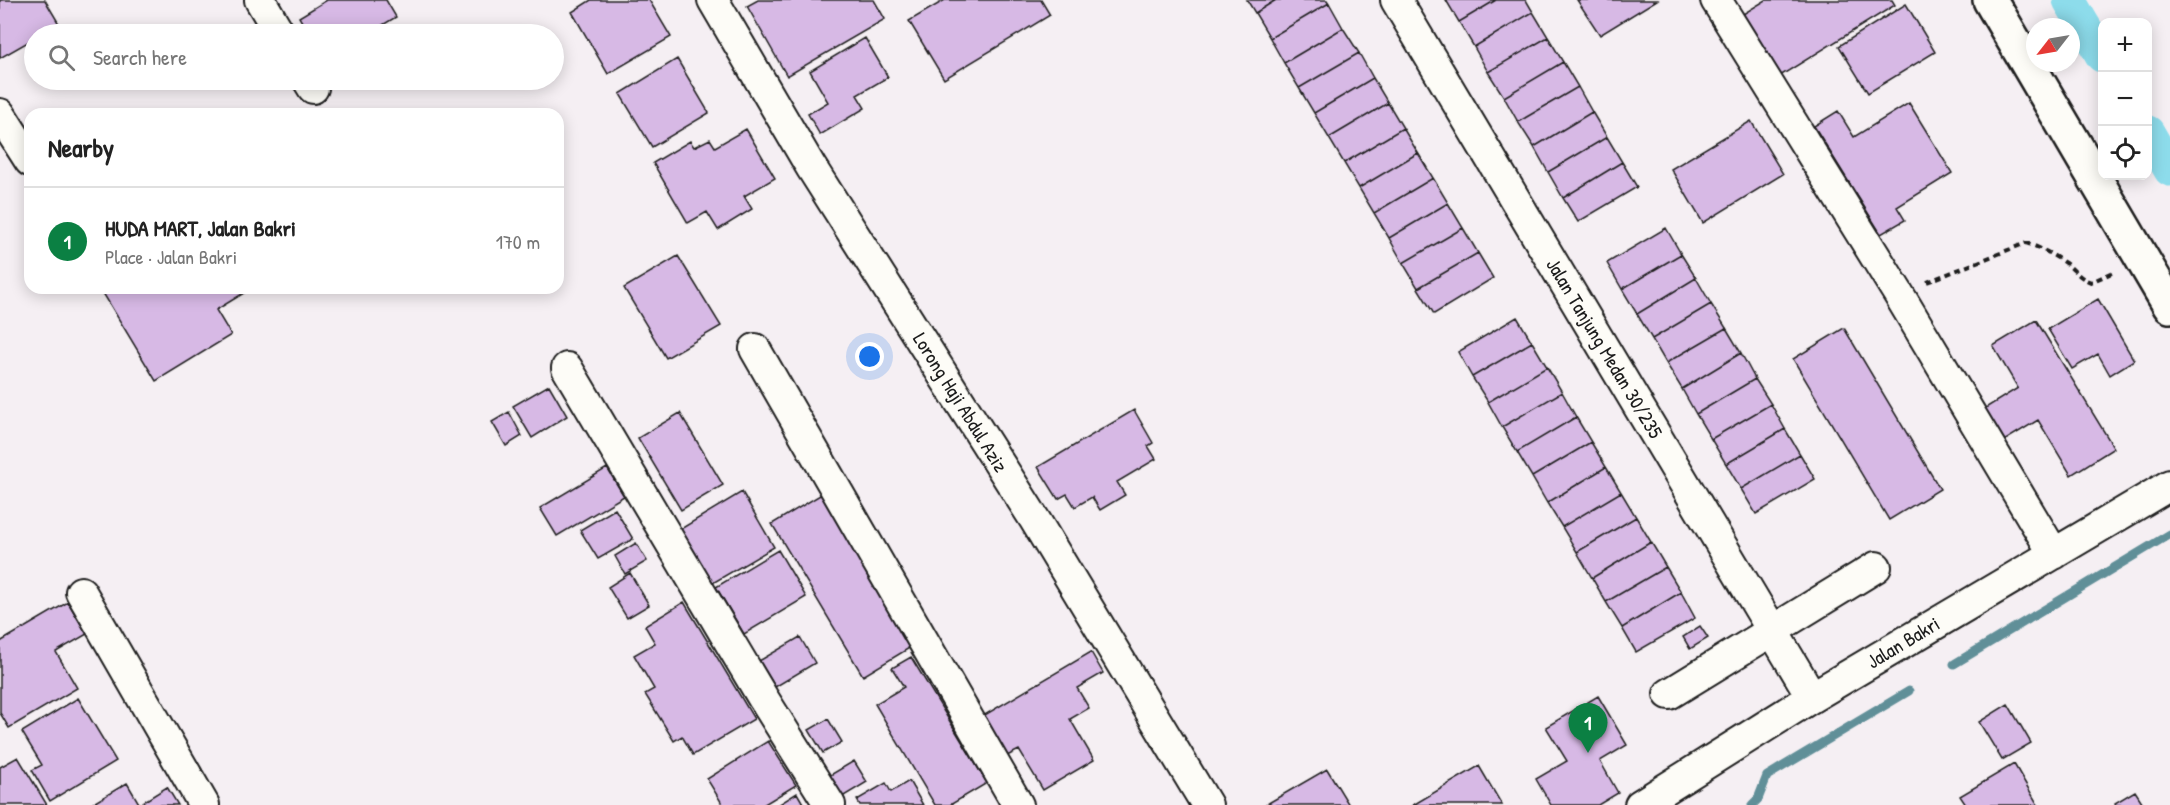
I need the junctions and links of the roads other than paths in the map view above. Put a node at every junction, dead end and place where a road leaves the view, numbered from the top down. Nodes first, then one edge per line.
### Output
1 (260, 0) edge
2 (713, 0) edge
3 (1396, 0) edge
4 (1716, 0) edge
5 (1990, 0) edge
6 (274, 24) edge
7 (0, 114) edge
8 (24, 151) edge
9 (2170, 306) edge
10 (755, 349) dead end
11 (567, 368) dead end
12 (2170, 485) edge
13 (2054, 554) junction
14 (1875, 567) dead end
15 (81, 592) dead end
16 (1774, 630) junction
17 (1669, 694) dead end
18 (1812, 697) junction
19 (204, 805) edge
20 (830, 805) edge
21 (1018, 805) edge
22 (1207, 805) edge
23 (1641, 805) edge

1 - 6 street
2 - 22 street, Lorong Haji Abdul Aziz
3 - 16 street, Jalan Tanjung Medan 30/235
4 - 13 street
5 - 9 street
7 - 8 street
10 - 21 street
11 - 20 street
12 - 13 street, Jalan Bakri
13 - 18 street, Jalan Bakri
14 - 16 street
15 - 19 street
16 - 17 street
16 - 18 street, Jalan Tanjung Medan 30/235
18 - 23 street, Jalan Bakri

